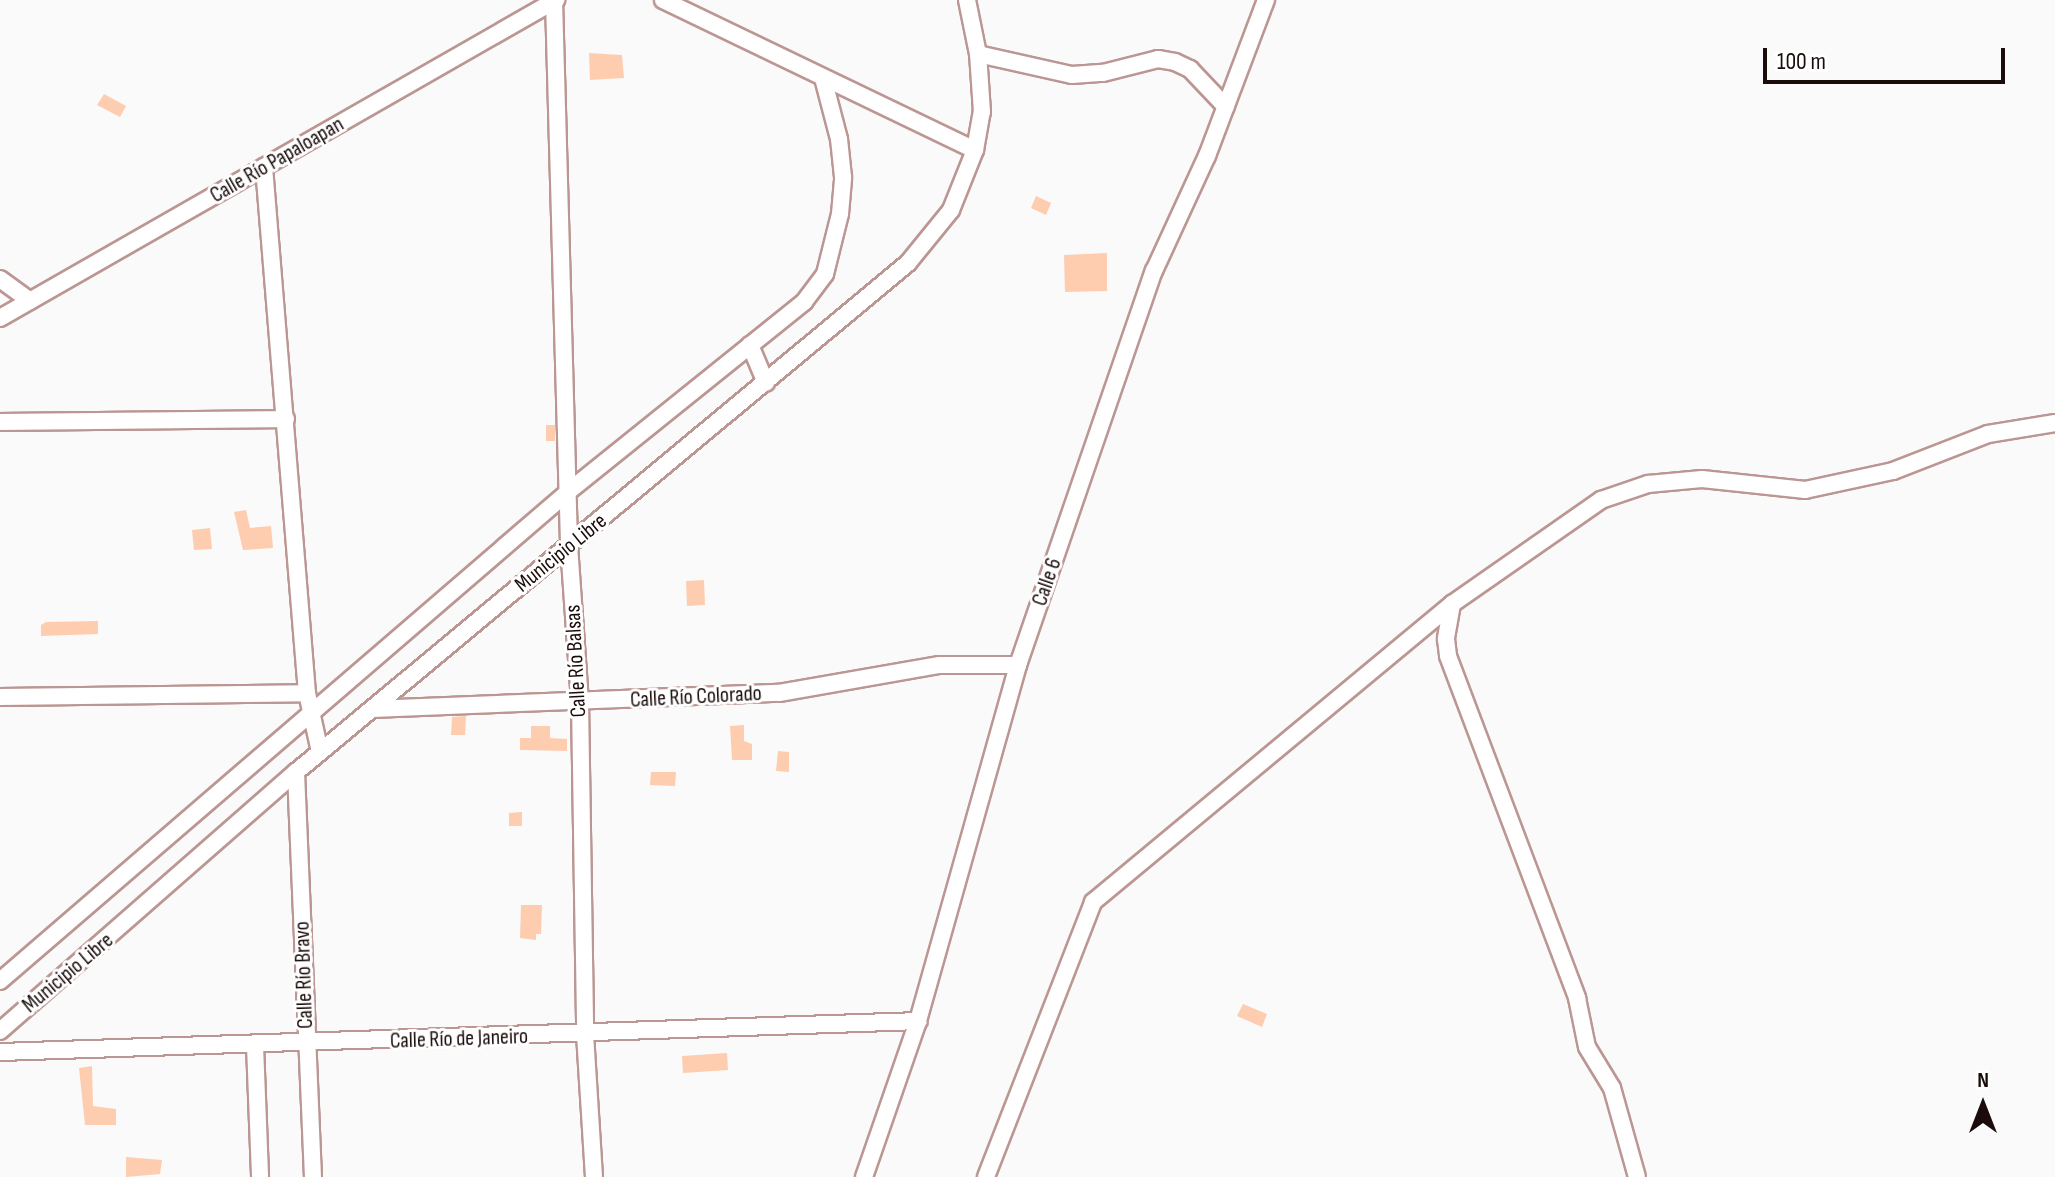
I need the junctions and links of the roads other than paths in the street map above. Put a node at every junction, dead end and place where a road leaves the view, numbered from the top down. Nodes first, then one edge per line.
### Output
1 (663, 0) edge
2 (967, 0) edge
3 (1266, 0) edge
4 (555, 1) edge
5 (978, 54) junction
6 (823, 78) junction
7 (1226, 107) junction
8 (975, 150) junction
9 (264, 167) junction
10 (0, 279) edge
11 (30, 301) junction
12 (0, 318) edge
13 (750, 345) junction
14 (766, 383) junction
15 (286, 419) junction
16 (0, 422) edge
17 (2055, 423) edge
18 (569, 491) junction
19 (569, 545) junction
20 (1452, 604) junction
21 (1018, 665) junction
22 (307, 693) junction
23 (0, 697) edge
24 (580, 702) junction
25 (372, 709) junction
26 (312, 715) junction
27 (320, 752) junction
28 (296, 772) junction
29 (0, 981) edge
30 (918, 1021) junction
31 (0, 1031) edge
32 (585, 1034) junction
33 (307, 1044) junction
34 (255, 1045) junction
35 (0, 1052) edge
36 (260, 1177) edge
37 (313, 1177) edge
38 (594, 1177) edge
39 (864, 1177) edge
40 (986, 1177) edge
41 (1637, 1177) edge

1 - 6 street
2 - 5 street, Municipio Libre
3 - 7 street, Calle 6
4 - 9 street, Calle Río Papaloapan
4 - 18 street, Calle Río Balsas
5 - 7 street
5 - 8 street, Municipio Libre
6 - 8 street
6 - 13 street
7 - 21 street, Calle 6
8 - 14 street, Municipio Libre
9 - 11 street, Calle Río Papaloapan
9 - 15 street
10 - 11 street
11 - 12 street, Calle Río Papaloapan
13 - 14 street
13 - 18 street
14 - 19 street, Municipio Libre
15 - 16 street
15 - 22 street
17 - 20 street
18 - 19 street, Calle Río Balsas
18 - 26 street
19 - 24 street, Calle Río Balsas
19 - 25 street, Municipio Libre
20 - 40 street
20 - 41 street
21 - 24 street, Calle Río Colorado
21 - 30 street, Calle 6
22 - 23 street
22 - 26 street
24 - 25 street, Calle Río Colorado
24 - 32 street, Calle Río Balsas
25 - 27 street, Municipio Libre
26 - 27 street
26 - 29 street
27 - 28 street, Municipio Libre
28 - 31 street, Municipio Libre
28 - 33 street, Calle Río Bravo
30 - 32 street, Calle Río de Janeiro
30 - 39 street, Calle 6
32 - 33 street, Calle Río de Janeiro
32 - 38 street, Calle Río Balsas
33 - 34 street, Calle Río de Janeiro
33 - 37 street, Calle Río Bravo
34 - 35 street, Calle Río de Janeiro
34 - 36 street

